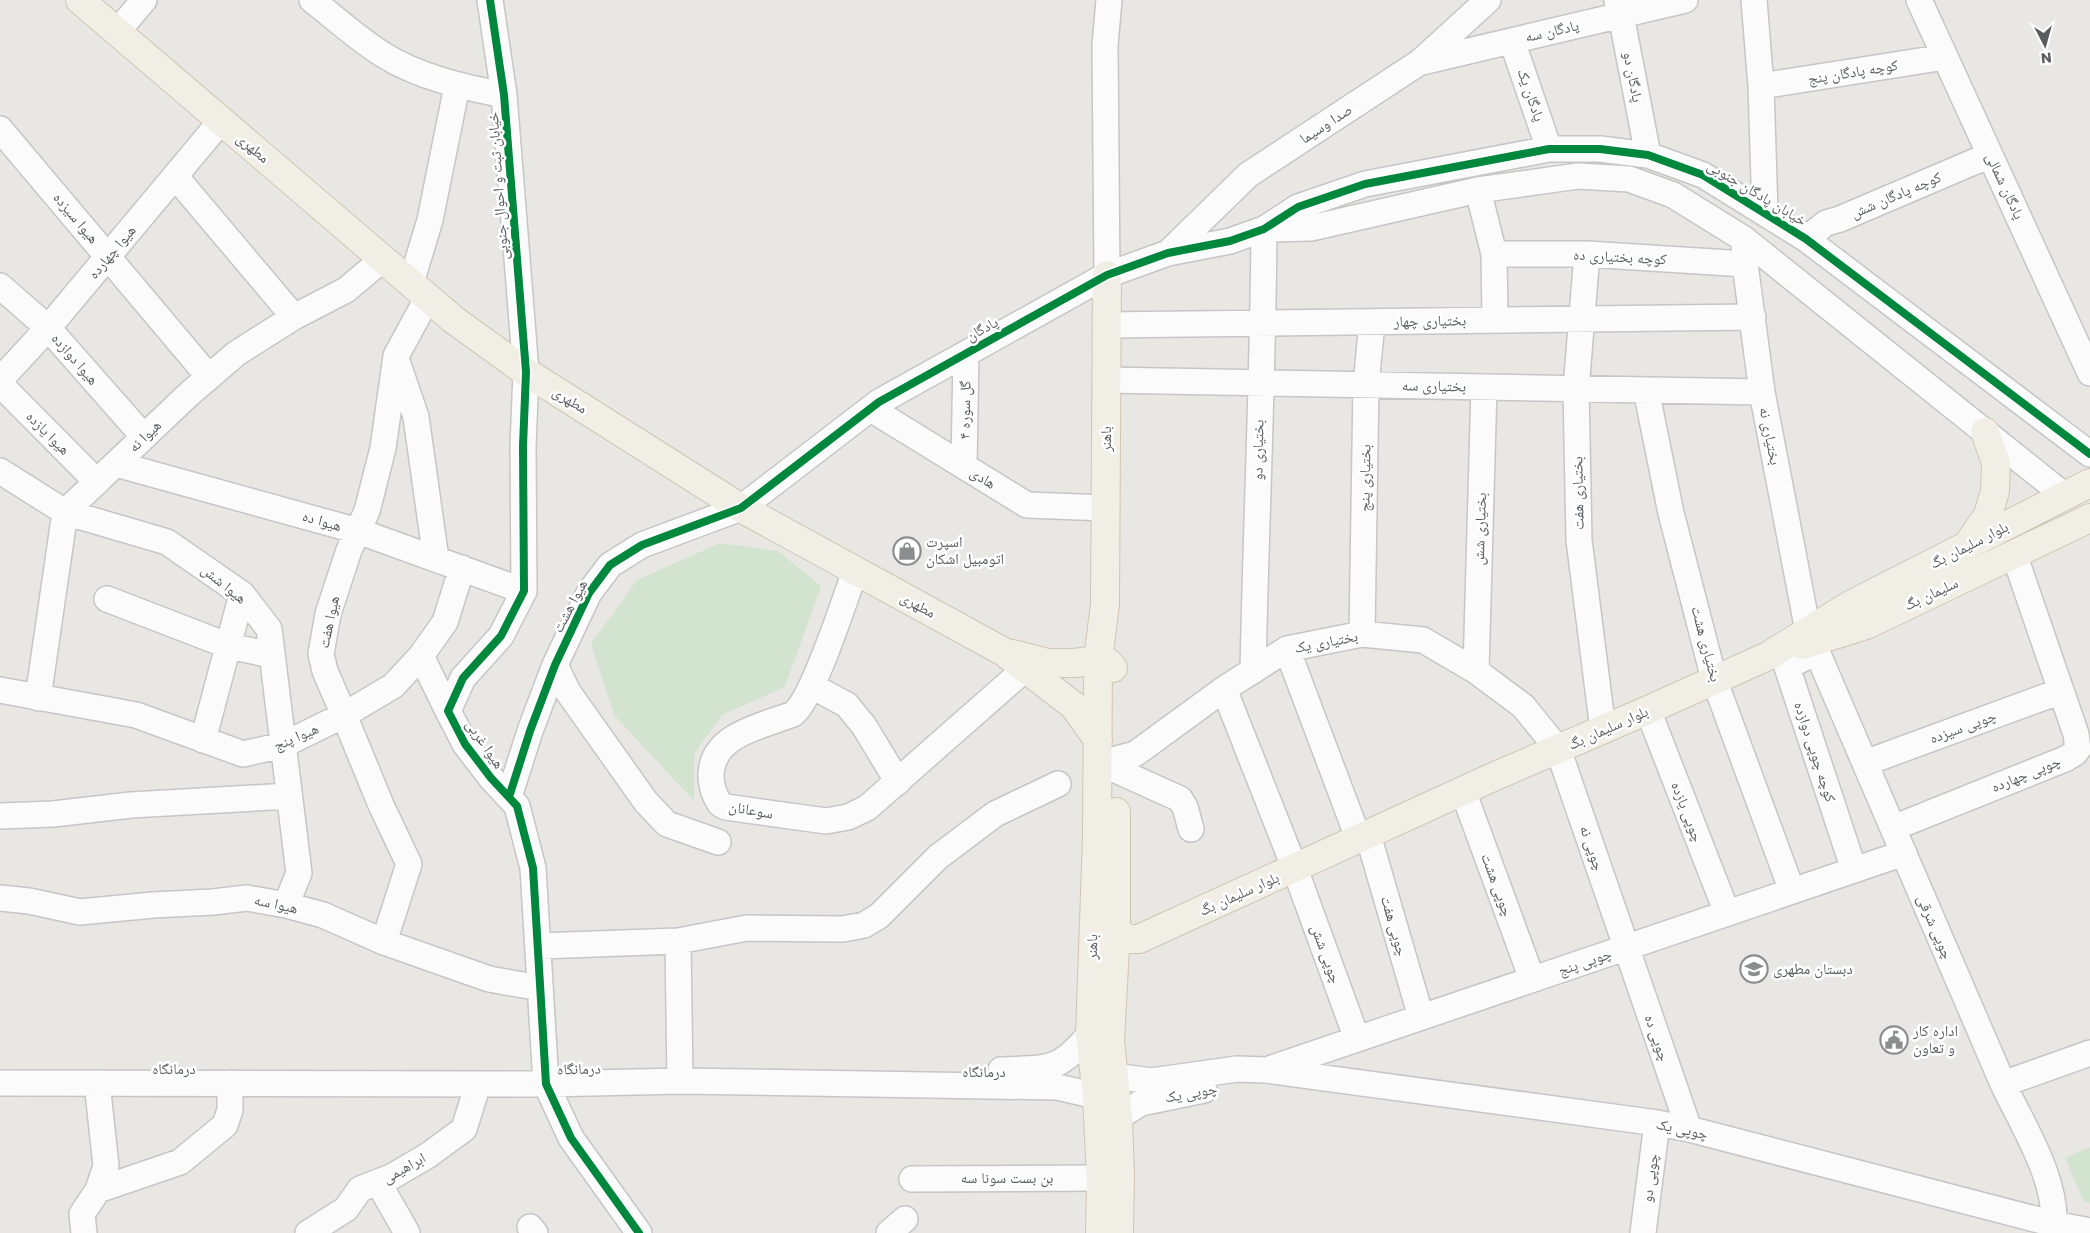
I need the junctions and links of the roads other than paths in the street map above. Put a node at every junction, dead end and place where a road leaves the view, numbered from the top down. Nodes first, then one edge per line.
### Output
1 (80, 0) edge
2 (144, 0) edge
3 (312, 0) edge
4 (490, 0) edge
5 (1110, 0) edge
6 (1488, 0) edge
7 (1685, 0) edge
8 (1754, 0) edge
9 (1919, 0) edge
10 (1619, 8) edge
11 (117, 32) junction
12 (1512, 41) junction
13 (1945, 57) junction
14 (1420, 62) junction
15 (457, 86) junction
16 (1761, 86) junction
17 (504, 95) junction
18 (221, 121) junction
19 (0, 129) edge
20 (1549, 149) junction
21 (1648, 155) junction
22 (1990, 155) junction
23 (175, 176) junction
24 (1478, 190) junction
25 (1765, 214) junction
26 (1264, 229) junction
27 (1806, 239) junction
28 (1744, 240) junction
29 (1168, 253) junction
30 (1494, 254) junction
31 (1587, 254) junction
32 (108, 256) junction
33 (383, 259) junction
34 (1745, 264) junction
35 (1107, 275) junction
36 (0, 286) edge
37 (419, 290) junction
38 (294, 317) junction
39 (1752, 317) junction
40 (1582, 319) junction
41 (1495, 320) junction
42 (1372, 322) junction
43 (1263, 323) junction
44 (1107, 325) junction
45 (48, 328) junction
46 (966, 354) junction
47 (396, 356) junction
48 (526, 372) junction
49 (2090, 373) edge
50 (209, 377) junction
51 (1106, 380) junction
52 (0, 382) edge
53 (1260, 382) junction
54 (1366, 385) junction
55 (1484, 387) junction
56 (1576, 389) junction
57 (1646, 390) junction
58 (1762, 392) junction
59 (871, 409) junction
60 (1985, 432) junction
61 (144, 437) junction
62 (2090, 454) edge
63 (116, 464) junction
64 (964, 466) junction
65 (0, 471) edge
66 (96, 482) junction
67 (2090, 483) edge
68 (2065, 496) junction
69 (741, 508) junction
70 (1106, 508) junction
71 (65, 512) junction
72 (2090, 517) edge
73 (358, 531) junction
74 (1966, 546) junction
75 (2014, 554) junction
76 (436, 559) junction
77 (462, 568) junction
78 (855, 571) junction
79 (524, 591) junction
80 (242, 594) junction
81 (107, 599) dead end
82 (1362, 634) junction
83 (1813, 641) junction
84 (229, 646) junction
85 (1287, 649) junction
86 (1004, 652) junction
87 (271, 655) junction
88 (421, 656) junction
89 (555, 665) junction
90 (1107, 666) junction
91 (1025, 669) junction
92 (1476, 670) junction
93 (1252, 671) junction
94 (1714, 679) junction
95 (812, 686) junction
96 (1224, 689) junction
97 (0, 690) edge
98 (2061, 691) junction
99 (38, 698) junction
100 (1648, 710) junction
101 (448, 711) junction
102 (344, 715) junction
103 (1603, 730) junction
104 (203, 740) junction
105 (283, 745) junction
106 (1558, 749) junction
107 (1110, 757) junction
108 (1866, 763) junction
109 (898, 782) junction
110 (1058, 784) dead end
111 (1463, 791) junction
112 (289, 796) junction
113 (509, 797) junction
114 (0, 816) edge
115 (1893, 828) junction
116 (1191, 830) dead end
117 (1363, 837) junction
118 (718, 842) dead end
119 (1904, 853) junction
120 (1295, 869) junction
121 (1854, 870) junction
122 (1792, 891) junction
123 (0, 898) edge
124 (286, 904) junction
125 (1727, 913) junction
126 (1116, 929) junction
127 (678, 941) junction
128 (384, 942) junction
129 (539, 946) junction
130 (1626, 947) junction
131 (1532, 979) junction
132 (540, 988) junction
133 (1420, 1017) junction
134 (1090, 1034) junction
135 (1357, 1039) junction
136 (2090, 1053) edge
137 (1266, 1070) junction
138 (1114, 1076) junction
139 (680, 1081) junction
140 (97, 1082) junction
141 (0, 1083) edge
142 (230, 1083) junction
143 (478, 1084) junction
144 (546, 1084) junction
145 (2003, 1084) junction
146 (886, 1085) junction
147 (1097, 1096) junction
148 (1118, 1117) junction
149 (1658, 1123) junction
150 (1689, 1129) junction
151 (1101, 1178) junction
152 (912, 1179) dead end
153 (378, 1182) junction
154 (98, 1190) junction
155 (2053, 1229) edge
156 (2090, 1231) edge
157 (84, 1233) edge
158 (308, 1233) edge
159 (407, 1233) edge
160 (639, 1233) edge
161 (1100, 1233) edge
162 (1119, 1233) edge
163 (1643, 1233) edge

1 - 11 main road, مطهری
2 - 11 street
3 - 15 street
4 - 17 street, خیابان ثبت و احوال جنوبی
5 - 35 street
6 - 14 street, صدا وسیما
7 - 10 street, پادگان سه
8 - 16 street
9 - 13 street, پادگان شمالی
10 - 12 street, پادگان سه
10 - 21 street, پادگان دو
11 - 18 main road, مطهری
12 - 14 street, پادگان سه
12 - 20 street, پادگان یک
13 - 16 street, کوچه پادگان پنج
13 - 22 street, پادگان شمالی
14 - 29 street, صدا وسیما
15 - 17 street
15 - 37 street, هیوا هفت
16 - 25 street
17 - 48 street, خیابان ثبت و احوال جنوبی
18 - 23 street, هیوا چهارده
18 - 33 main road, مطهری
19 - 32 street, هیوا سیزده
20 - 21 street, خیابان پادگان جنوبی
20 - 26 street, خیابان پادگان جنوبی
21 - 25 street, خیابان پادگان جنوبی
22 - 27 street, کوچه پادگان شش
22 - 49 street, پادگان شمالی
23 - 32 street, هیوا چهارده
23 - 38 street
24 - 26 street
24 - 28 street
24 - 30 street
25 - 27 street, خیابان پادگان جنوبی
26 - 29 street, پادگان
26 - 43 street, بختیاری دو
27 - 62 street, خیابان پادگان جنوبی
28 - 34 street, بختیاری نه
28 - 60 street
29 - 35 street, پادگان
30 - 31 street, کوچه بختیاری ده
30 - 41 street
31 - 34 street, کوچه بختیاری ده
31 - 40 street, بختیاری هفت
32 - 45 street, هیوا چهارده
32 - 50 street, هیوا سیزده
33 - 37 main road, مطهری
33 - 38 street, هیوا نه
34 - 39 street, بختیاری نه
35 - 44 main road, باهنر
35 - 46 street, پادگان
36 - 45 street, هیوا دوازده
37 - 47 street, هیوا هفت
37 - 48 main road, مطهری
38 - 50 street, هیوا نه
39 - 40 street, بختیاری چهار
39 - 58 street, بختیاری نه
40 - 41 street, بختیاری چهار
40 - 56 street, بختیاری هفت
41 - 42 street, بختیاری چهار
42 - 43 street, بختیاری چهار
42 - 54 street, بختیاری پنج
43 - 44 street, بختیاری چهار
43 - 53 street, بختیاری دو
44 - 51 main road, باهنر
45 - 52 street, هیوا چهارده
45 - 61 street, هیوا دوازده
46 - 59 street, پادگان
46 - 64 street, گل سوره ۴
47 - 73 street, هیوا هفت
47 - 76 street
48 - 69 main road, مطهری
48 - 79 street, هیوا غربی
50 - 61 street, هیوا نه
51 - 53 street, بختیاری سه
51 - 70 main road, باهنر
52 - 66 street, هیوا یازده
53 - 54 street, بختیاری سه
53 - 93 street, بختیاری دو
54 - 55 street, بختیاری سه
54 - 82 street, بختیاری پنج
55 - 56 street, بختیاری سه
55 - 92 street, بختیاری شش
56 - 57 street, بختیاری سه
56 - 103 street, بختیاری هفت
57 - 58 street, بختیاری سه
57 - 94 street, بختیاری هشت
58 - 83 street, بختیاری نه
59 - 64 street, هادی
59 - 69 street, پادگان
60 - 68 street
60 - 74 main road
61 - 63 street, هیوا نه
63 - 66 street, هیوا نه
63 - 73 street, هیوا ده
64 - 70 street, هادی
65 - 71 street, هیوا شش
66 - 71 street, هیوا نه
67 - 68 main road, بلوار سلیمان بگ
68 - 72 main road
68 - 74 main road, بلوار سلیمان بگ
69 - 78 main road, مطهری
69 - 89 street, هیوا هشت
70 - 90 main road, باهنر
71 - 80 street, هیوا شش
71 - 99 street
72 - 75 main road, سلیمان بگ
73 - 76 street, هیوا ده
73 - 102 street, هیوا هفت
74 - 83 main road, بلوار سلیمان بگ
75 - 83 main road, سلیمان بگ
75 - 98 street, چوپی چهارده
76 - 77 street, هیوا ده
77 - 79 street, هیوا ده
77 - 88 street, هیوا پنج
78 - 86 main road, مطهری
78 - 95 street, سوعانان
79 - 101 street, هیوا غربی
80 - 84 street
80 - 87 street, هیوا شش
81 - 84 street
82 - 85 street, بختیاری یک
82 - 92 street, بختیاری یک
83 - 94 main road, بلوار سلیمان بگ
83 - 108 street, چوپی شرقی
83 - 121 street, کوچه چوپی دوازده
84 - 87 street
84 - 104 street
85 - 93 street, بختیاری یک
85 - 117 street, چوپی هفت
86 - 90 main road
86 - 91 main road, مطهری
87 - 105 street, هیوا شش
88 - 101 street
88 - 102 street, هیوا پنج
89 - 113 street, هیوا هشت
89 - 118 street
90 - 107 main road, باهنر
91 - 107 main road, مطهری
91 - 109 street, سوعانان
92 - 106 street, بختیاری یک
93 - 96 street, بختیاری یک
94 - 100 main road, بلوار سلیمان بگ
94 - 122 street, بختیاری هشت
95 - 109 street
95 - 109 street, سوعانان
96 - 107 street, بختیاری یک
96 - 120 street, چوپی شش
97 - 99 street, هیوا پنج
98 - 108 street, چوپی سیزده
98 - 115 street, چوپی چهارده
99 - 104 street, هیوا پنج
100 - 103 main road, بلوار سلیمان بگ
100 - 125 street, چوپی یازده
101 - 113 street, هیوا غربی
102 - 105 street, هیوا پنج
102 - 128 street, هیوا هفت
103 - 106 main road, بلوار سلیمان بگ
104 - 105 street, هیوا پنج
105 - 112 street, هیوا شش
106 - 111 main road, بلوار سلیمان بگ
106 - 130 street, چوپی نه
107 - 116 street
107 - 126 main road, باهنر
107 - 134 main road, باهنر
108 - 115 street, چوپی شرقی
110 - 127 street
111 - 117 main road, بلوار سلیمان بگ
111 - 131 street, چوپی هشت
112 - 114 street
112 - 124 street, هیوا شش
113 - 129 street, هیوا غربی
115 - 119 street, چوپی شرقی
117 - 120 main road, بلوار سلیمان بگ
117 - 133 street, چوپی هفت
119 - 121 street, چوپی پنج
119 - 145 street, چوپی شرقی
120 - 126 main road, بلوار سلیمان بگ
120 - 135 street, چوپی شش
121 - 122 street, چوپی پنج
122 - 125 street, چوپی پنج
123 - 124 street, هیوا سه
124 - 128 street, هیوا سه
125 - 130 street, چوپی پنج
126 - 138 main road, باهنر
127 - 129 street
127 - 139 street
128 - 132 street, هیوا سه
129 - 132 street, هیوا غربی
130 - 131 street, چوپی پنج
130 - 150 street, چوپی ده
131 - 133 street, چوپی پنج
132 - 144 street, هیوا غربی
133 - 135 street, چوپی پنج
134 - 146 street, درمانگاه
134 - 147 main road, باهنر
135 - 137 street, چوپی پنج
136 - 145 street
137 - 138 street, چوپی یک
137 - 148 street, چوپی یک
137 - 149 street, چوپی یک
138 - 148 main road, باهنر
139 - 144 street, درمانگاه
139 - 146 street, درمانگاه
140 - 141 street, درمانگاه
140 - 142 street, درمانگاه
140 - 154 street
142 - 143 street, درمانگاه
142 - 154 street
143 - 144 street, درمانگاه
143 - 153 street, ابراهیمی
144 - 160 street
145 - 155 street, چوپی شرقی
146 - 147 street, درمانگاه
147 - 151 main road, باهنر
148 - 162 main road, باهنر
149 - 150 street, چوپی یک
149 - 163 street, چوپی دو
150 - 155 street, چوپی یک
151 - 152 street, بن بست سونا سه
151 - 161 main road, باهنر
153 - 158 street, ابراهیمی
153 - 159 street
154 - 157 street
155 - 156 street, چوپی یک

